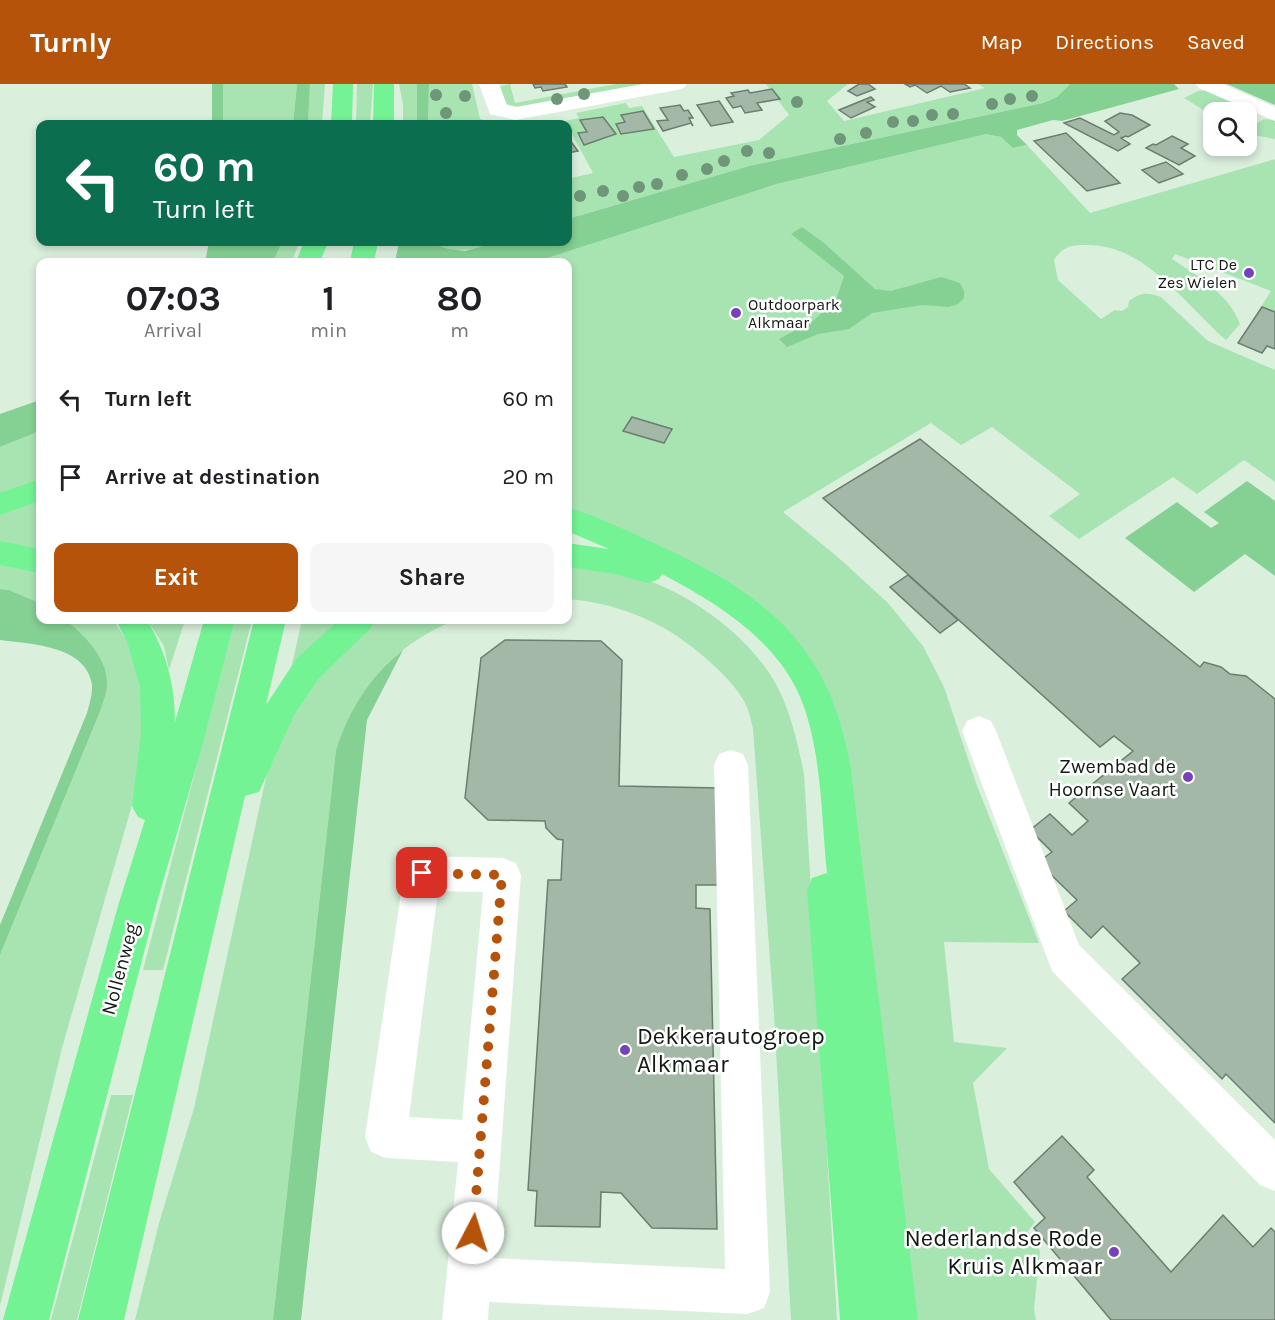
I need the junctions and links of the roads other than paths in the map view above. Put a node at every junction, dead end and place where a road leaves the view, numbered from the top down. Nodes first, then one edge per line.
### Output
1 (343, 84) edge
2 (384, 84) edge
3 (489, 84) edge
4 (677, 84) edge
5 (1206, 84) edge
6 (1275, 115) edge
7 (342, 120) edge
8 (384, 120) edge
9 (36, 491) edge
10 (0, 504) edge
11 (572, 520) edge
12 (0, 553) edge
13 (572, 556) edge
14 (36, 560) edge
15 (134, 624) edge
16 (218, 624) edge
17 (269, 624) edge
18 (355, 624) edge
19 (979, 731) dead end
20 (731, 765) dead end
21 (217, 845) junction
22 (137, 906) junction
23 (480, 1142) junction
24 (1275, 1170) edge
25 (467, 1299) edge
26 (26, 1320) edge
27 (101, 1320) edge
28 (863, 1320) edge
29 (895, 1320) edge

1 - 7 highway
2 - 8 highway
3 - 4 street
5 - 6 street
9 - 10 highway
11 - 29 highway
12 - 14 highway
13 - 28 highway
15 - 22 highway
16 - 22 highway, Nollenweg
17 - 21 highway
18 - 21 highway
19 - 24 street
20 - 25 street
21 - 27 highway
22 - 26 highway, Nollenweg
23 - 23 street
23 - 25 street

